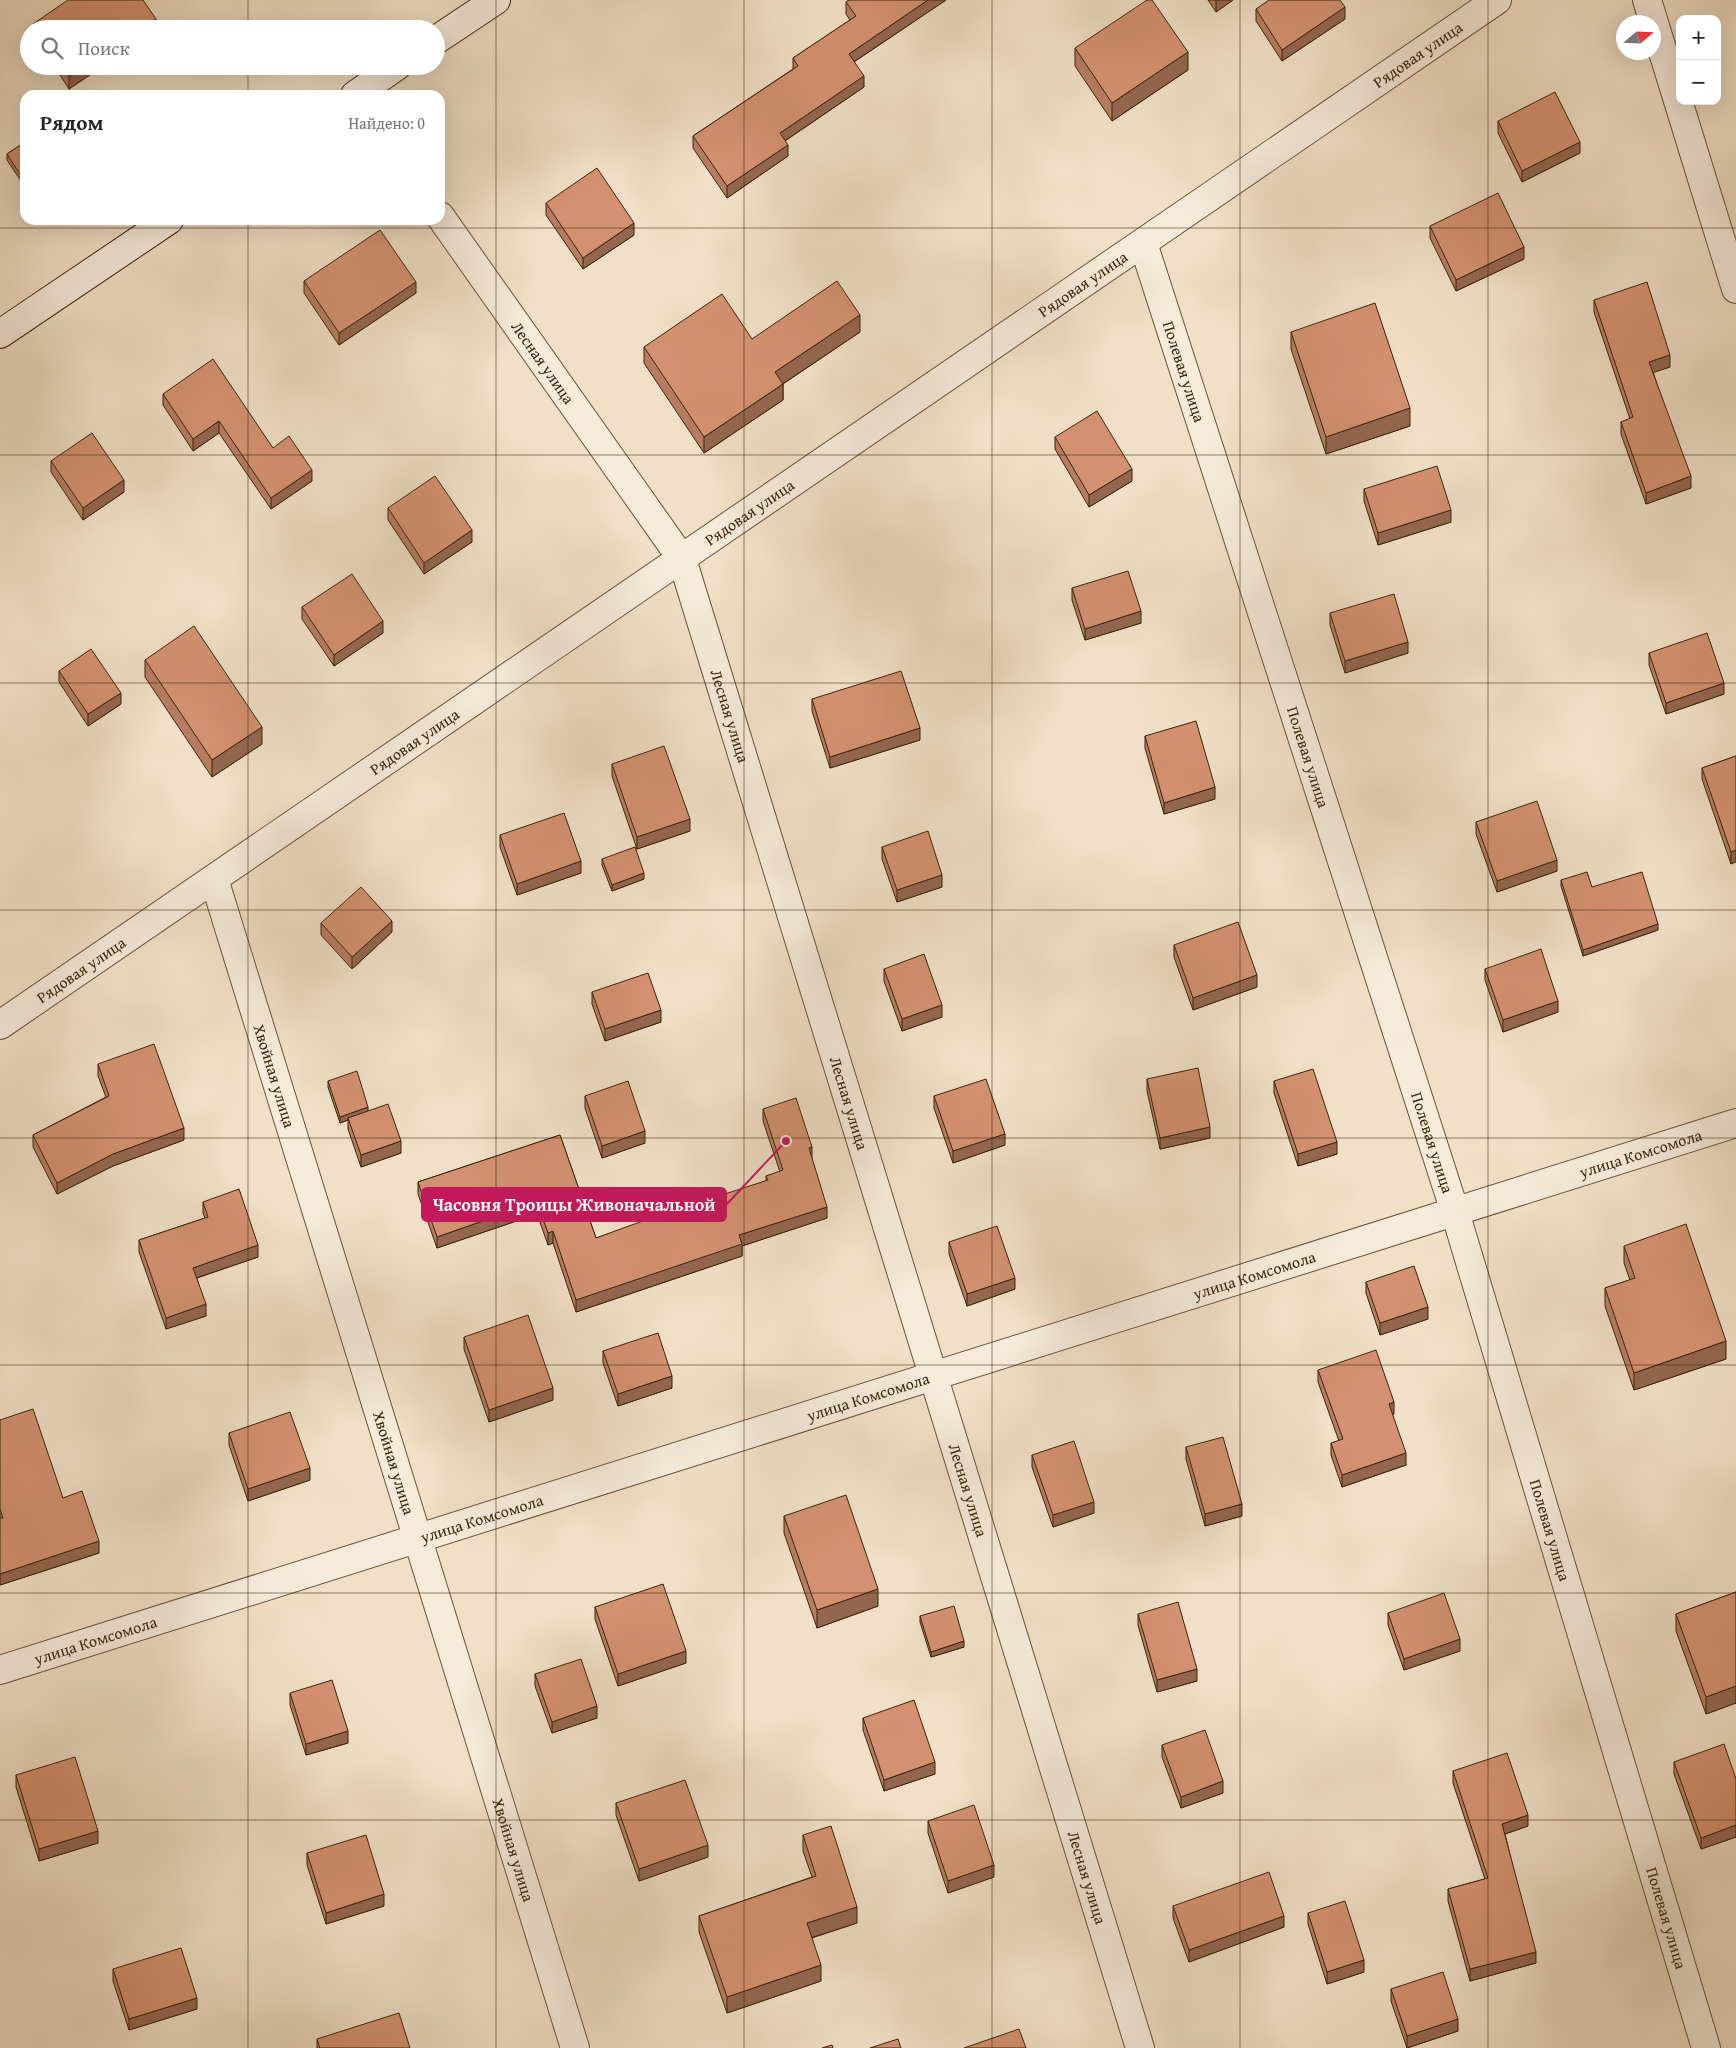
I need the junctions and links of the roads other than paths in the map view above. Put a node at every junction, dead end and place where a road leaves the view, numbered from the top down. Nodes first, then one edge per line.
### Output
1 (496, 0) edge
2 (1497, 0) edge
3 (1647, 0) edge
4 (445, 34) edge
5 (384, 75) edge
6 (362, 90) edge
7 (445, 223) edge
8 (162, 225) edge
9 (1143, 243) junction
10 (1736, 288) edge
11 (0, 334) edge
12 (682, 559) junction
13 (214, 879) junction
14 (0, 1025) edge
15 (1736, 1123) edge
16 (1455, 1212) junction
17 (933, 1376) junction
18 (417, 1538) junction
19 (0, 1670) edge
20 (575, 2048) edge
21 (1140, 2048) edge
22 (1706, 2048) edge

1 - 4 street
2 - 9 street, Рядовая улица
3 - 10 street
5 - 6 street
7 - 12 street, Лесная улица
8 - 11 street
9 - 12 street, Рядовая улица
9 - 16 street, Полевая улица
12 - 13 street, Рядовая улица
12 - 17 street, Лесная улица
13 - 14 street, Рядовая улица
13 - 18 street, Хвойная улица
15 - 16 street, улица Комсомола
16 - 17 street, улица Комсомола
16 - 22 street, Полевая улица
17 - 18 street, улица Комсомола
17 - 21 street, Лесная улица
18 - 19 street, улица Комсомола
18 - 20 street, Хвойная улица

